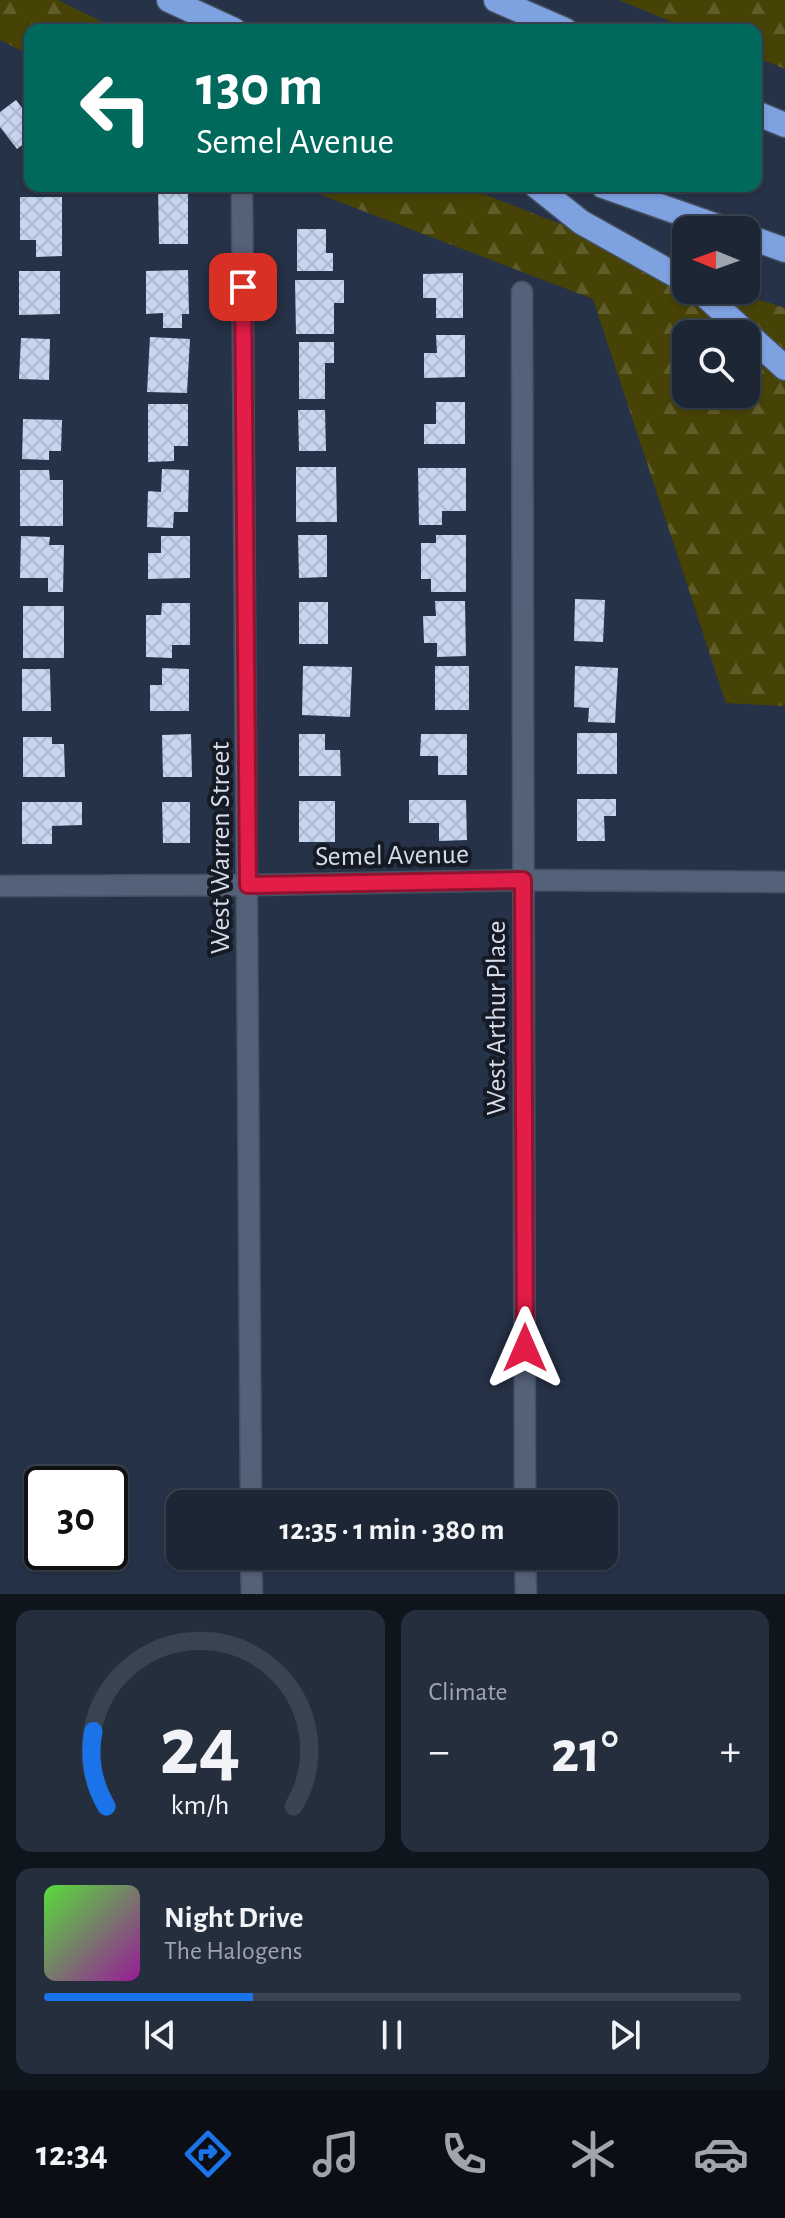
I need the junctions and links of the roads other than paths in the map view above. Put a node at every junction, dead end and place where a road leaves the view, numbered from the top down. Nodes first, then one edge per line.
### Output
1 (169, 0) edge
2 (496, 0) edge
3 (221, 24) edge
4 (551, 24) edge
5 (762, 115) edge
6 (785, 125) edge
7 (242, 192) dead end
8 (544, 192) edge
9 (620, 192) edge
10 (688, 216) edge
11 (760, 241) edge
12 (785, 250) edge
13 (672, 273) edge
14 (522, 292) dead end
15 (714, 304) edge
16 (785, 368) edge
17 (523, 880) junction
18 (785, 882) edge
19 (248, 885) junction
20 (0, 886) edge
21 (251, 1490) edge
22 (525, 1490) edge
23 (251, 1570) edge
24 (525, 1570) edge
25 (252, 1594) edge
26 (526, 1594) edge

1 - 3 highway
2 - 4 highway
5 - 6 highway
7 - 19 street, West Warren Street
8 - 13 highway
9 - 10 highway
11 - 12 highway
14 - 17 street, West Arthur Place
15 - 16 highway
17 - 18 street, Semel Avenue
17 - 19 street, Semel Avenue
17 - 22 street, West Arthur Place
19 - 20 street, Semel Avenue
19 - 21 street, West Warren Street
23 - 25 street
24 - 26 street

